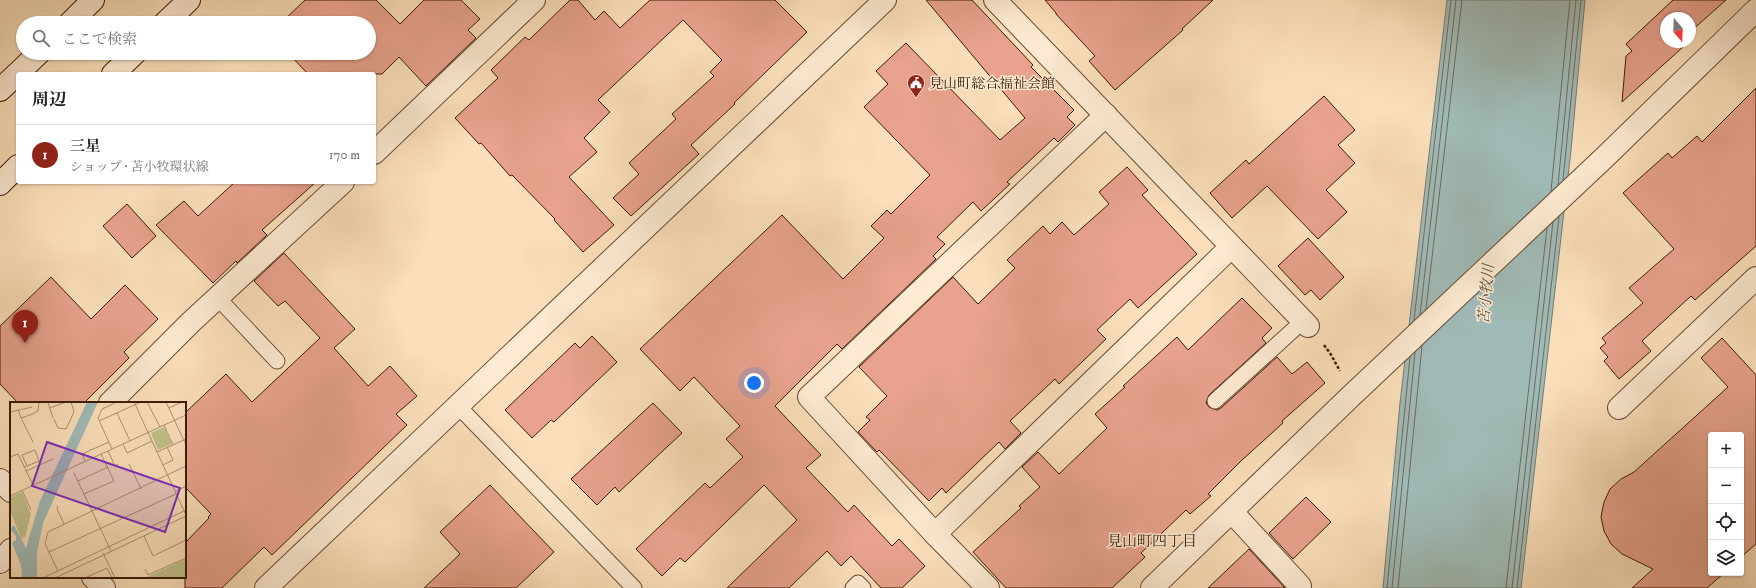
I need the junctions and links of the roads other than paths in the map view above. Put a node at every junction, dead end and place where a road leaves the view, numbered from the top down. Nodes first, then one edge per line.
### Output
1 (93, 0) edge
2 (189, 0) edge
3 (534, 0) edge
4 (884, 0) edge
5 (995, 0) edge
6 (1754, 9) edge
7 (77, 16) edge
8 (172, 16) edge
9 (31, 60) edge
10 (128, 60) edge
11 (18, 72) edge
12 (115, 72) edge
13 (16, 74) edge
14 (0, 90) edge
15 (1106, 115) junction
16 (376, 151) edge
17 (16, 168) edge
18 (0, 184) edge
19 (341, 184) edge
20 (1231, 247) junction
21 (1754, 284) edge
22 (218, 298) junction
23 (1305, 323) joint
24 (277, 361) dead end
25 (1215, 401) dead end
26 (111, 402) edge
27 (458, 406) junction
28 (1619, 408) dead end
29 (0, 480) edge
30 (10, 490) edge
31 (1232, 512) junction
32 (935, 534) junction
33 (10, 551) edge
34 (0, 562) edge
35 (94, 578) edge
36 (104, 588) edge
37 (266, 588) edge
38 (634, 588) edge
39 (853, 588) edge
40 (863, 588) edge
41 (988, 588) edge
42 (1152, 588) edge
43 (1298, 588) edge

1 - 7 street
2 - 8 street
3 - 16 street
4 - 27 street
5 - 15 street
6 - 31 street
9 - 11 street
10 - 12 street
13 - 14 street
15 - 20 street
15 - 32 street
17 - 18 street
19 - 22 street
20 - 23 street
20 - 32 street
21 - 28 street
22 - 24 lane
22 - 26 street
23 - 25 lane
27 - 37 street
27 - 38 lane
29 - 30 street
31 - 42 street
31 - 43 street
32 - 41 street
33 - 34 street
35 - 36 street
39 - 40 lane

